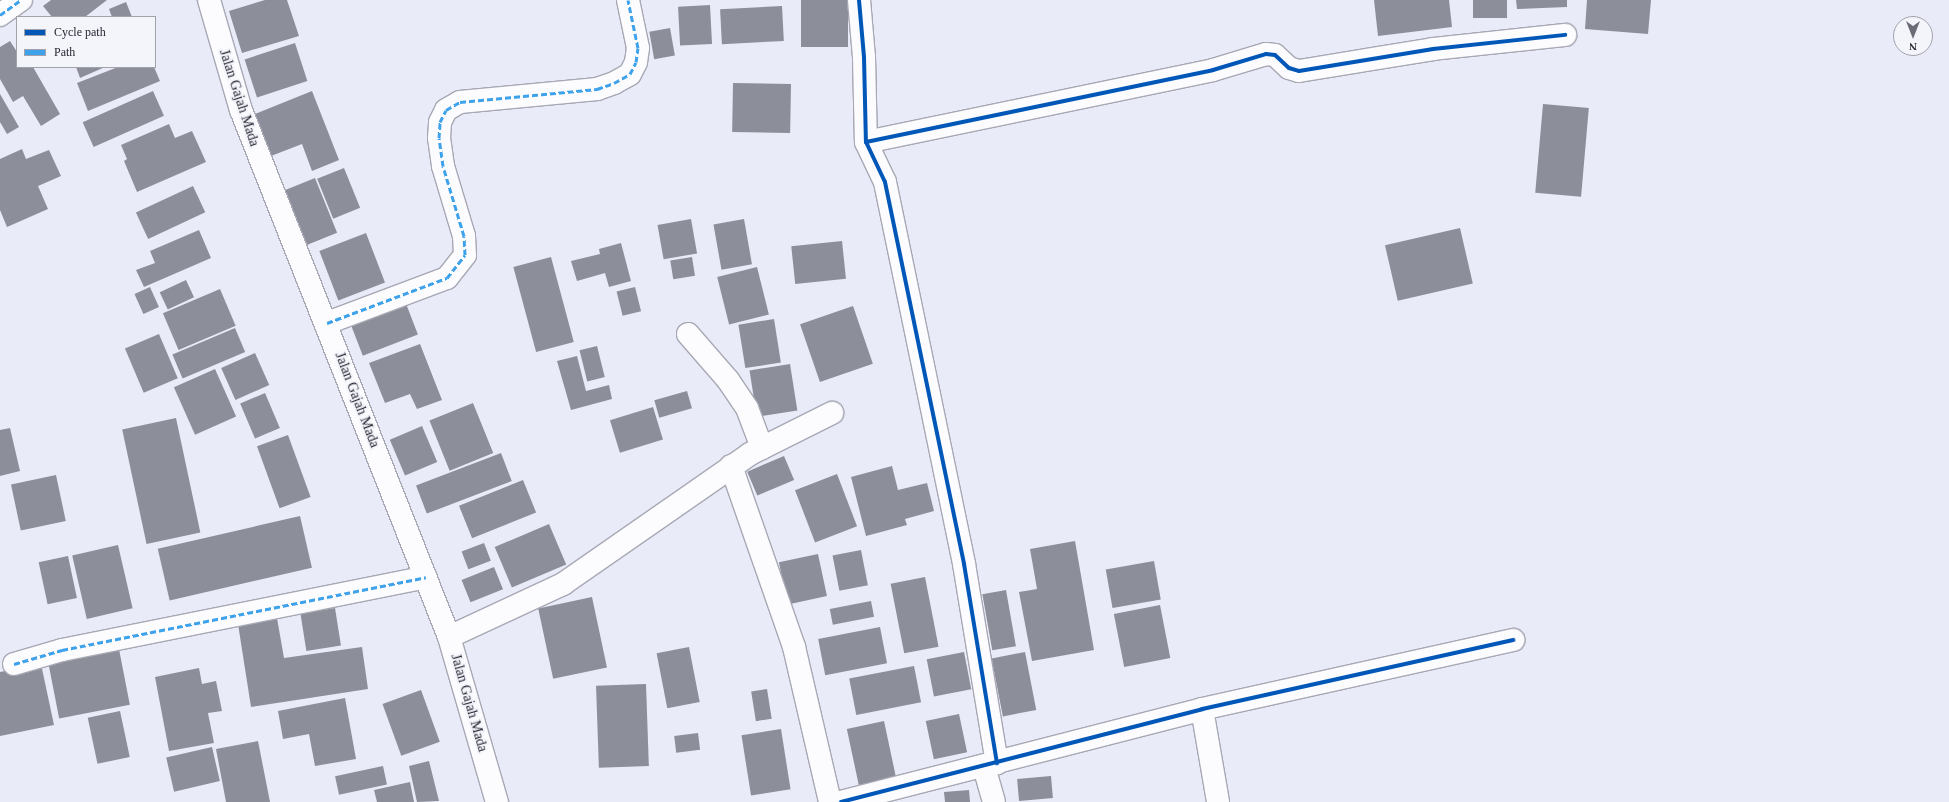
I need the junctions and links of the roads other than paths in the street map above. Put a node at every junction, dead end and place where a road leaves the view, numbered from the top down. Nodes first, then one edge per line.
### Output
1 (21, 0) edge
2 (210, 0) edge
3 (628, 0) edge
4 (859, 0) edge
5 (0, 15) edge
6 (1565, 35) dead end
7 (866, 142) junction
8 (327, 323) junction
9 (688, 334) dead end
10 (832, 412) dead end
11 (762, 448) junction
12 (731, 466) junction
13 (426, 577) junction
14 (449, 637) junction
15 (1513, 640) dead end
16 (14, 664) dead end
17 (1202, 709) junction
18 (990, 765) junction
19 (497, 802) edge
20 (830, 802) edge
21 (842, 802) edge
22 (994, 802) edge
23 (1218, 802) edge

1 - 5 main road
2 - 8 main road, Jalan Gajah Mada
3 - 8 main road
4 - 7 main road
6 - 7 main road
7 - 18 main road
8 - 13 main road, Jalan Gajah Mada
9 - 11 main road
10 - 11 main road
11 - 12 main road
12 - 14 main road
12 - 20 main road
13 - 14 main road, Jalan Gajah Mada
13 - 16 main road
14 - 19 main road, Jalan Gajah Mada
15 - 17 main road
17 - 18 main road
17 - 23 main road
18 - 21 main road
18 - 22 main road

